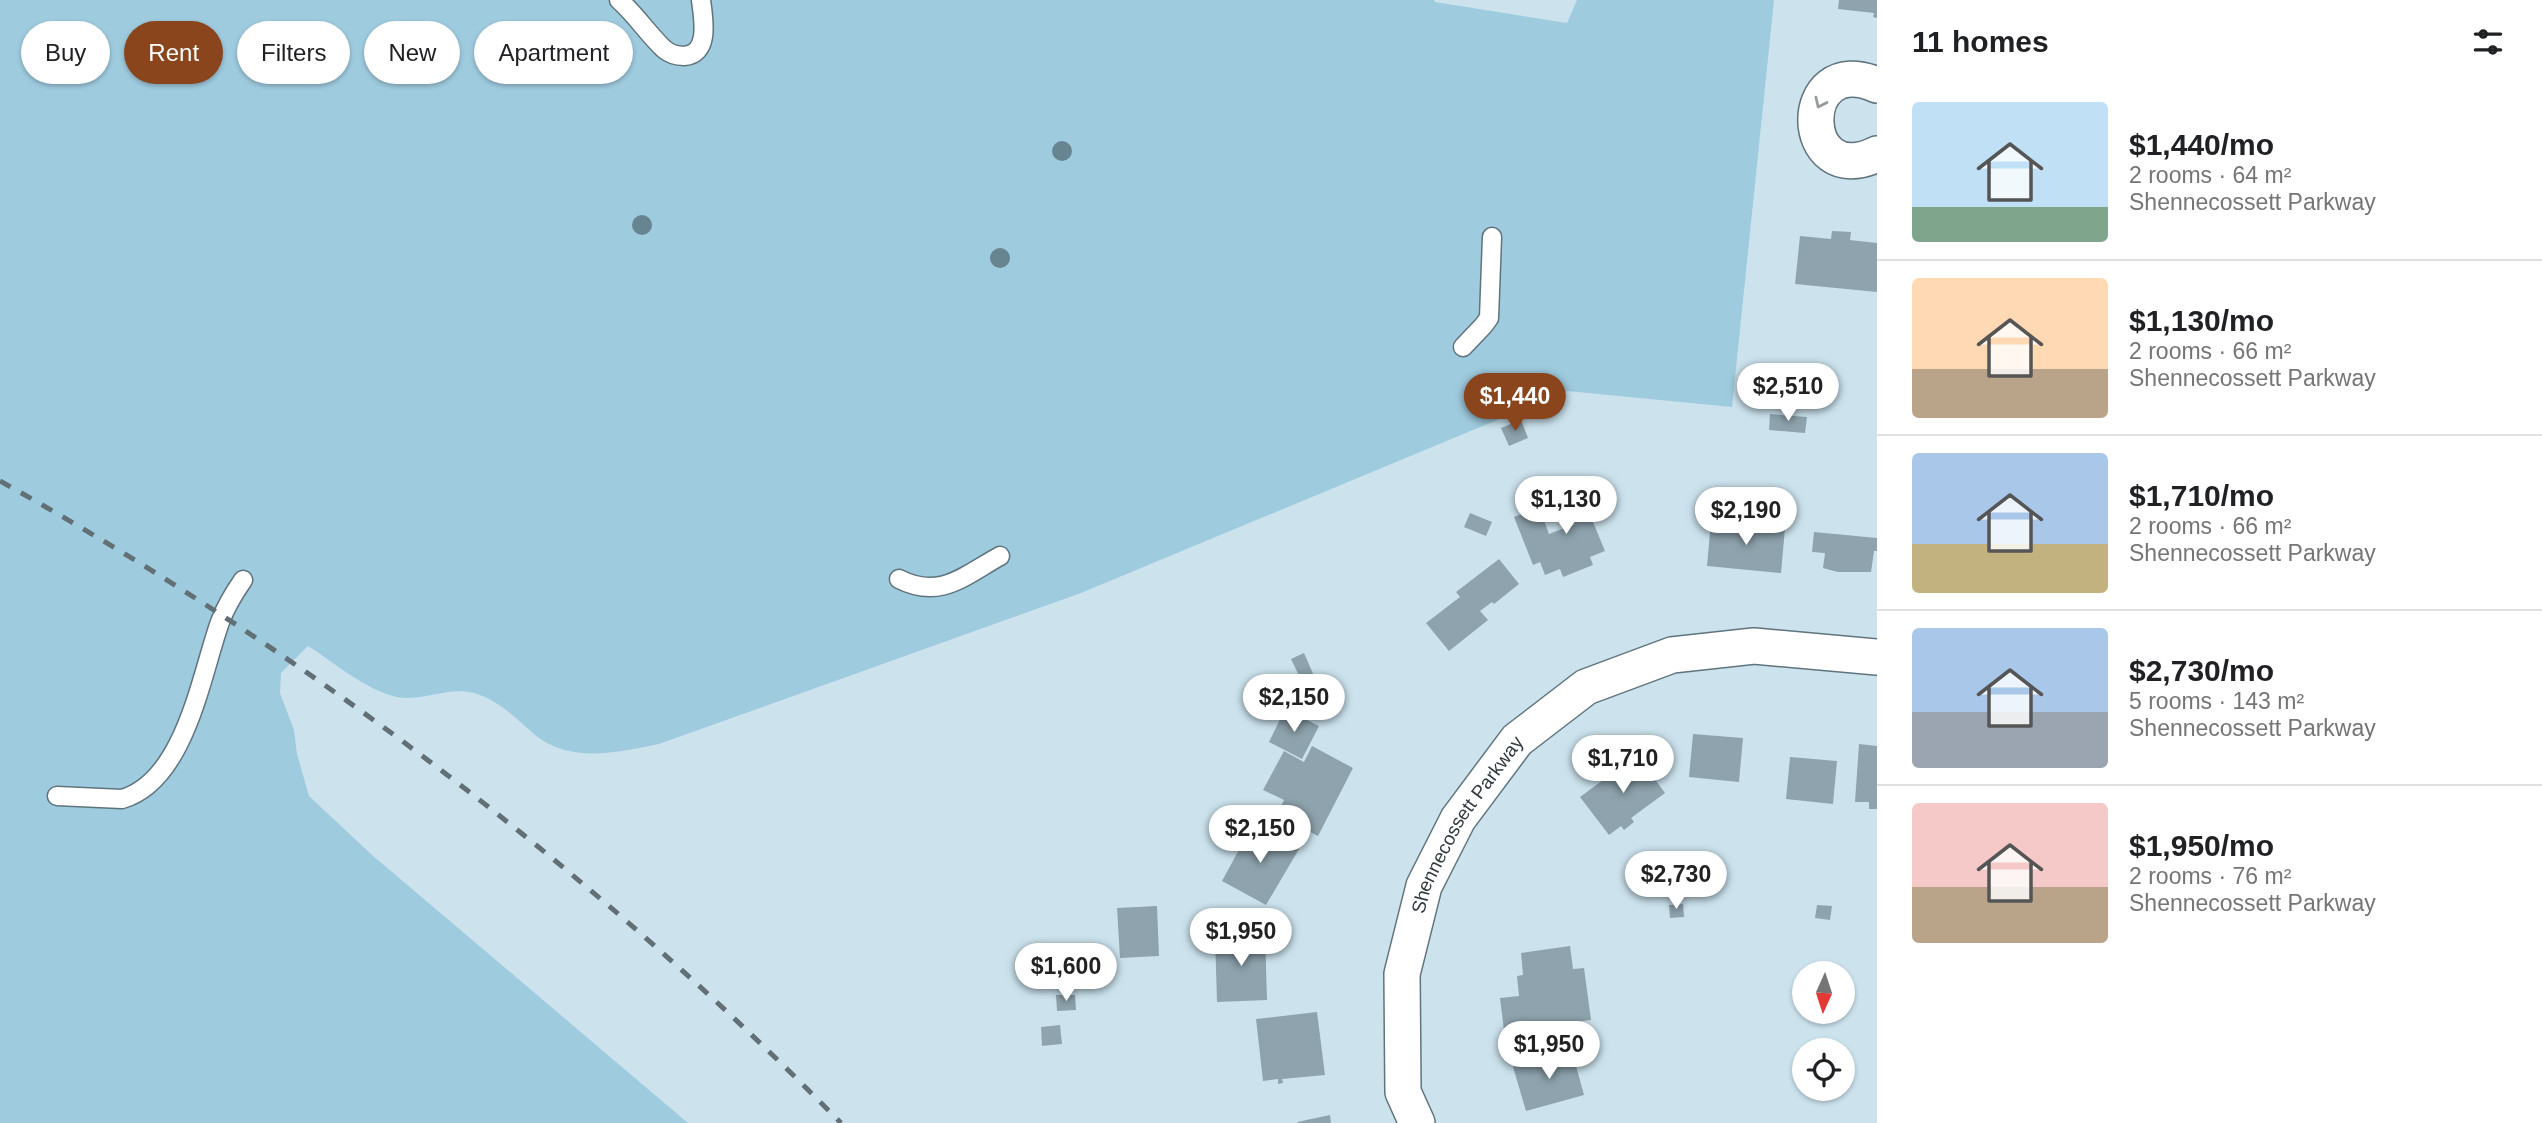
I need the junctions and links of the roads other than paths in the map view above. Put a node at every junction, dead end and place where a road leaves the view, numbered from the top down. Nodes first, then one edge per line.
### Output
1 (619, 0) edge
2 (701, 0) edge
3 (1877, 85) edge
4 (1877, 154) edge
5 (1492, 237) dead end
6 (1463, 347) dead end
7 (1000, 556) dead end
8 (900, 579) dead end
9 (243, 580) dead end
10 (1877, 657) edge
11 (57, 796) dead end
12 (1417, 1123) edge

1 - 2 lane
3 -> 4 street
5 - 6 lane
7 - 8 lane
9 - 11 lane
10 - 12 street, Shennecossett Parkway

